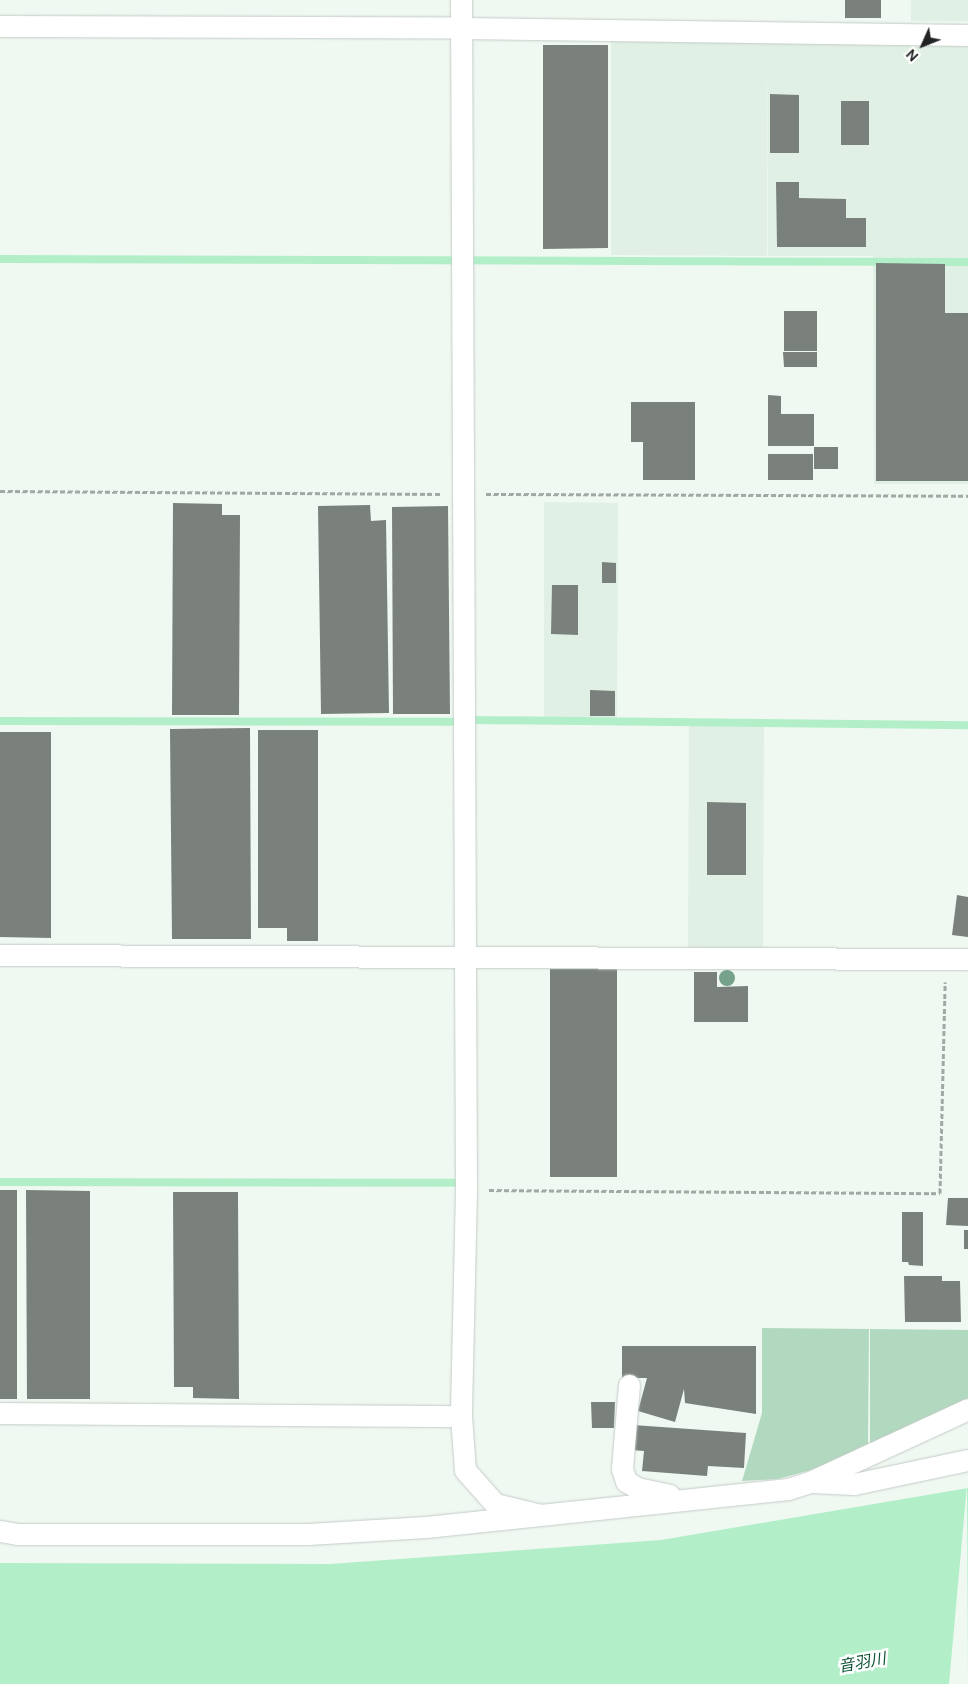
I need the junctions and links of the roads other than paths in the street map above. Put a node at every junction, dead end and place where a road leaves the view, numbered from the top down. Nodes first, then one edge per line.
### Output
1 (461, 0) edge
2 (0, 26) edge
3 (460, 28) junction
4 (968, 35) edge
5 (0, 955) edge
6 (464, 957) junction
7 (968, 959) edge
8 (629, 1385) dead end
9 (968, 1409) edge
10 (0, 1412) edge
11 (461, 1416) junction
12 (968, 1460) edge
13 (810, 1482) junction
14 (689, 1499) junction
15 (541, 1516) junction
16 (0, 1531) edge

1 - 3 street
2 - 3 street
3 - 4 street
3 - 6 street
5 - 6 street
6 - 7 street
6 - 11 street
8 - 14 street
9 - 13 street
10 - 11 street
11 - 15 street
12 - 13 street
13 - 14 street
14 - 15 street
15 - 16 street

